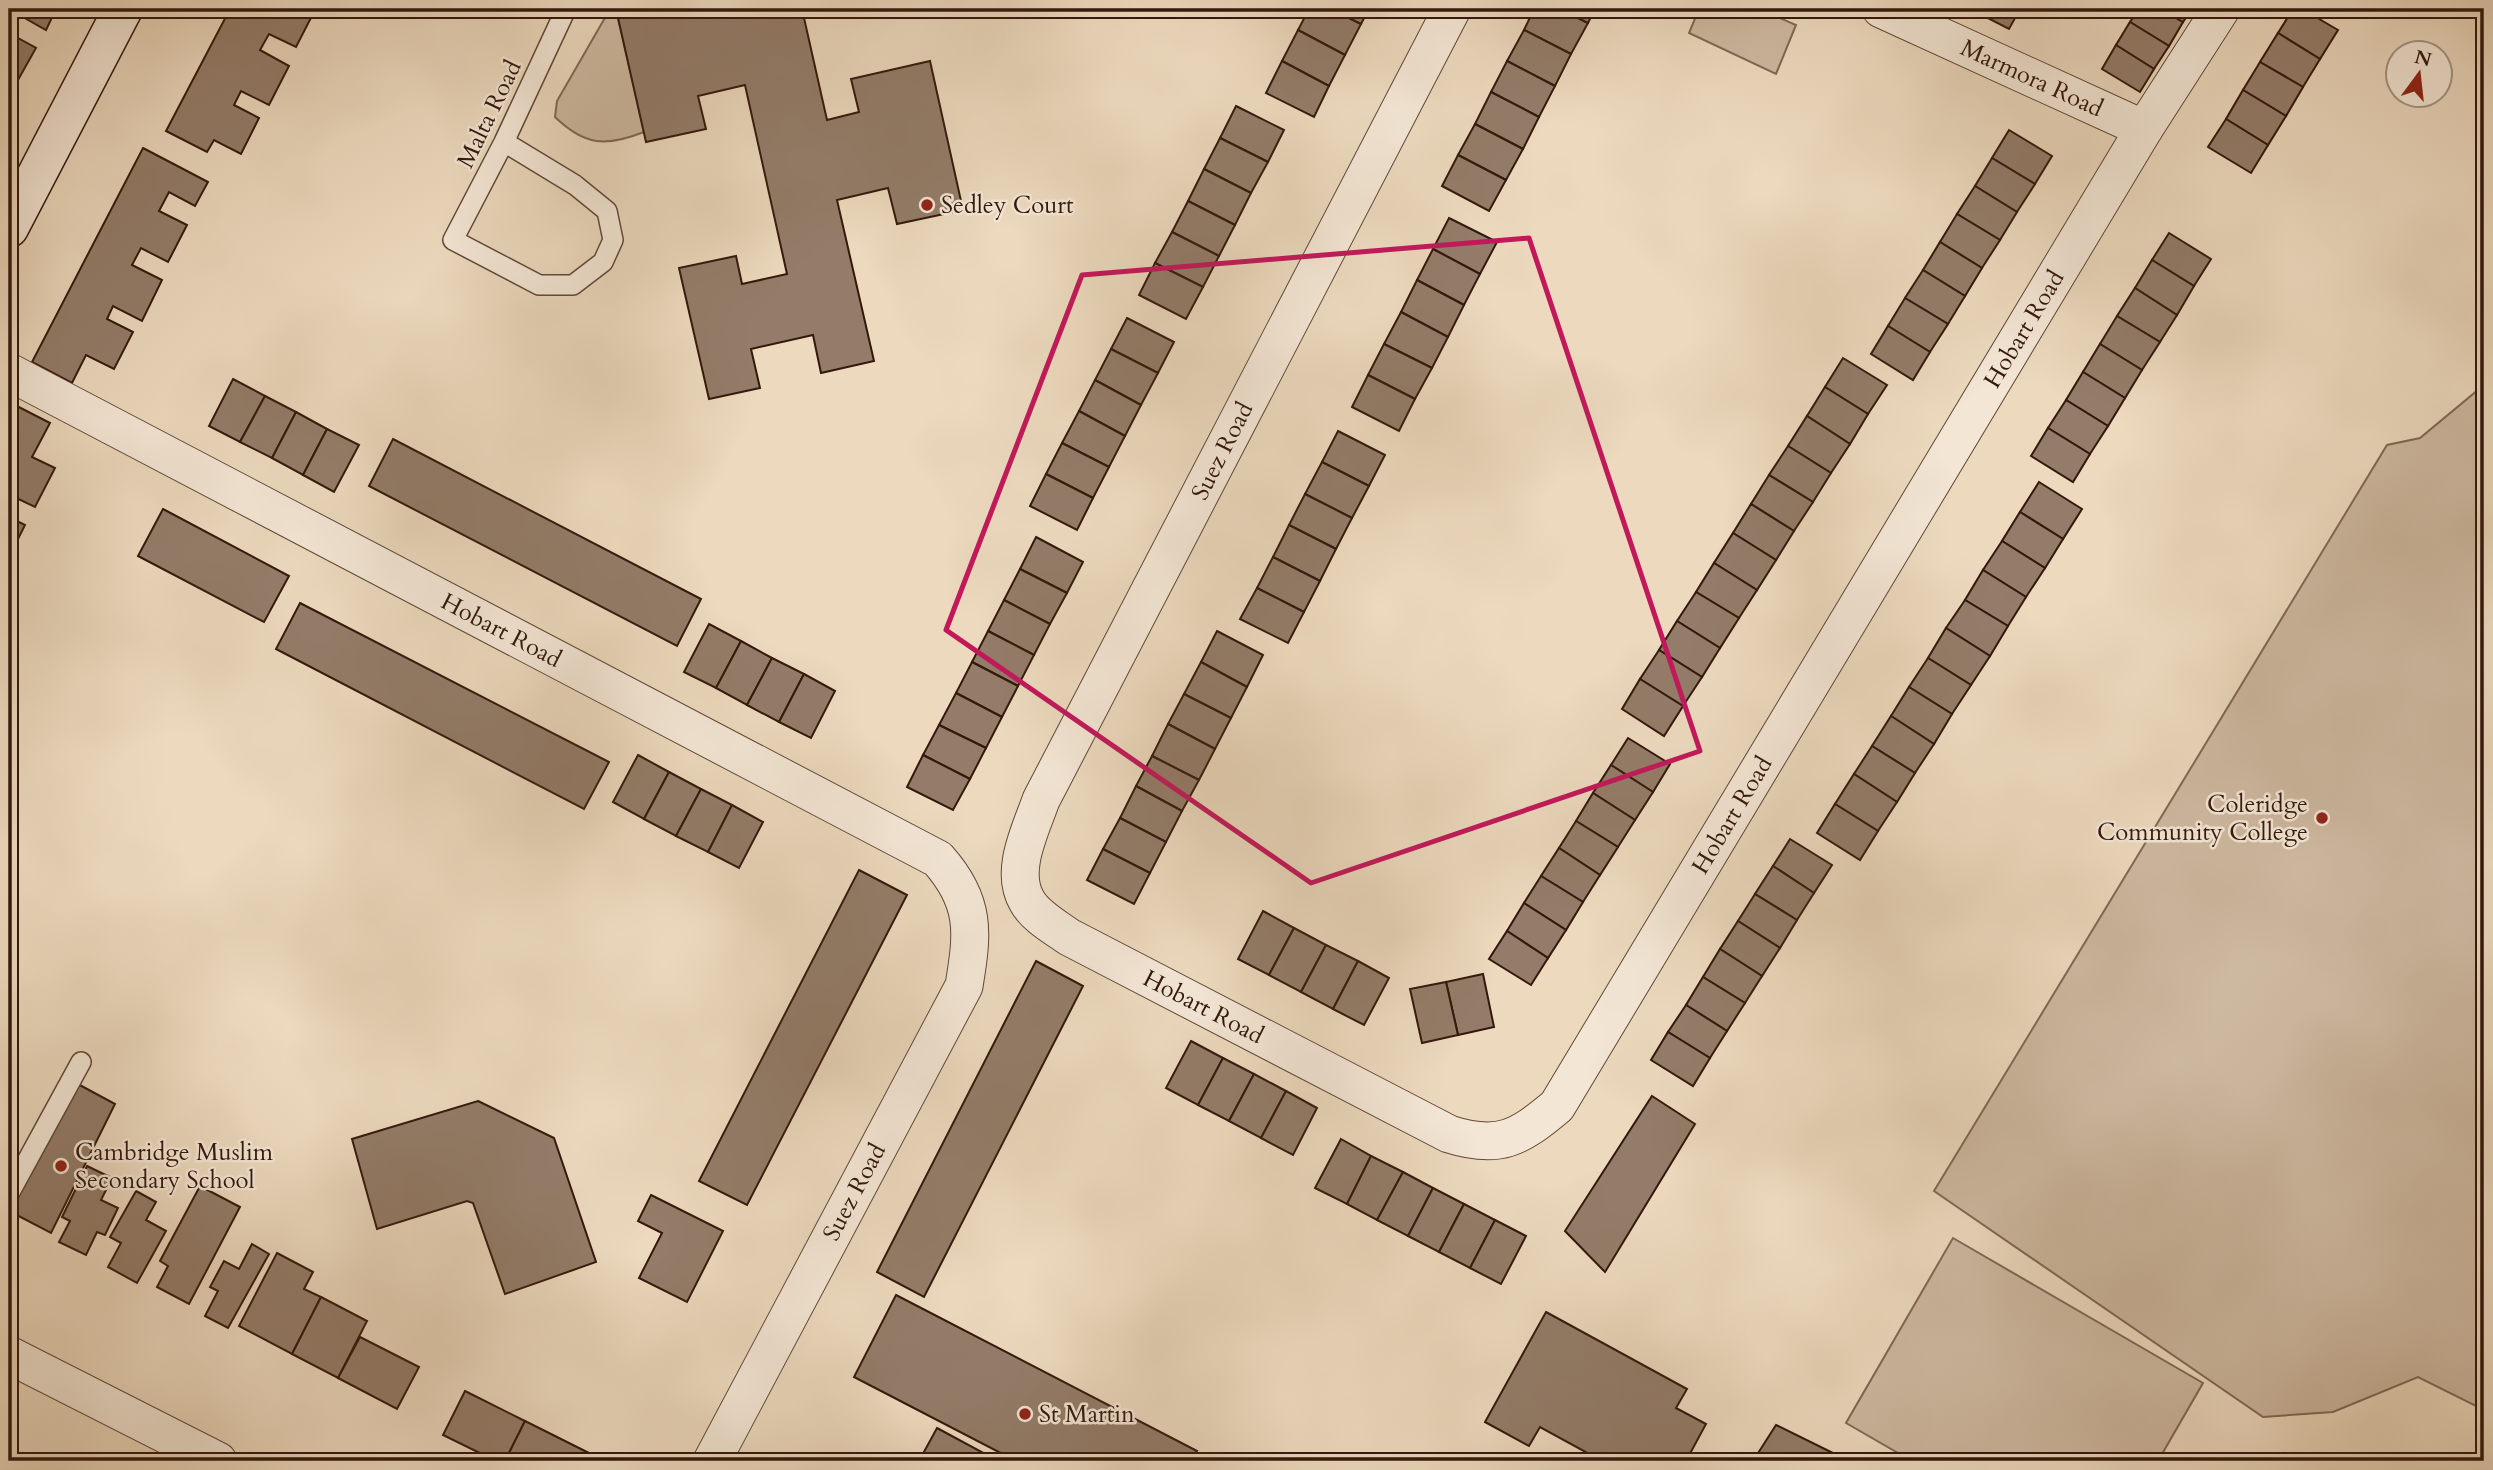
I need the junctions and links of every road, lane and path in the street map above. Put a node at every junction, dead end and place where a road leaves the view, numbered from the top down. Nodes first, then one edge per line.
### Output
1 (123, 9) edge
2 (566, 9) edge
3 (1452, 9) edge
4 (1881, 9) edge
5 (2221, 9) edge
6 (2144, 129) junction
7 (504, 142) junction
8 (9, 228) edge
9 (9, 372) edge
10 (1026, 901) joint
11 (970, 915) joint
12 (81, 1062) dead end
13 (9, 1194) edge
14 (9, 1355) edge
15 (218, 1461) edge
16 (712, 1461) edge

1 - 8 street
2 - 7 lane, Malta Road
3 - 10 street, Suez Road
4 - 6 street, Marmora Road
5 - 6 street, Hobart Road
6 - 10 street, Hobart Road
7 - 7 lane, Malta Road
9 - 11 street, Hobart Road
11 - 16 street, Suez Road
12 - 13 lane
14 - 15 street

